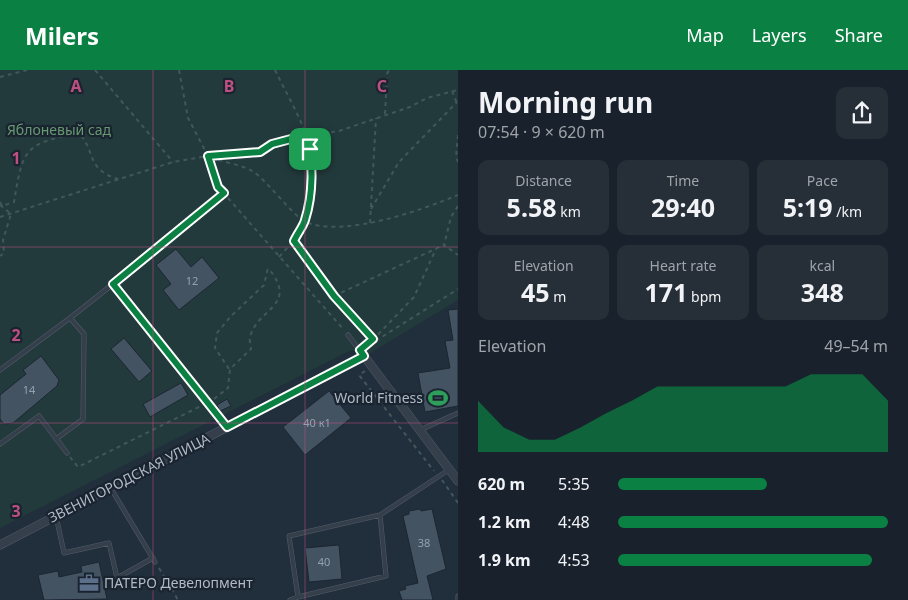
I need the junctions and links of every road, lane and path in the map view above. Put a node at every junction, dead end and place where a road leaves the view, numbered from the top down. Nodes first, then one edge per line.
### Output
1 (26, 70) edge
2 (95, 70) edge
3 (179, 70) edge
4 (275, 70) edge
5 (389, 70) edge
6 (19, 71) edge
7 (0, 77) edge
8 (458, 90) edge
9 (452, 91) junction
10 (456, 102) junction
11 (458, 106) edge
12 (385, 114) junction
13 (376, 117) junction
14 (306, 135) junction
15 (458, 135) edge
16 (208, 156) junction
17 (173, 162) junction
18 (458, 162) edge
19 (121, 180) junction
20 (224, 193) junction
21 (458, 195) edge
22 (1, 204) edge
23 (458, 206) edge
24 (371, 209) junction
25 (11, 214) junction
26 (0, 217) edge
27 (305, 222) junction
28 (370, 223) junction
29 (294, 241) junction
30 (444, 245) junction
31 (436, 248) junction
32 (0, 256) edge
33 (458, 256) edge
34 (280, 257) junction
35 (268, 268) dead end
36 (113, 284) junction
37 (458, 289) edge
38 (334, 296) junction
39 (70, 318) junction
40 (348, 335) joint
41 (374, 340) junction
42 (362, 353) junction
43 (230, 369) dead end
44 (0, 370) edge
45 (359, 375) dead end
46 (458, 413) edge
47 (227, 427) junction
48 (420, 430) junction
49 (56, 439) junction
50 (0, 444) edge
51 (67, 453) dead end
52 (450, 469) junction
53 (439, 476) junction
54 (458, 480) edge
55 (110, 487) junction
56 (458, 503) edge
57 (380, 515) junction
58 (56, 516) junction
59 (0, 545) edge
60 (154, 560) junction
61 (458, 596) edge
62 (298, 598) junction
63 (178, 600) edge
64 (290, 600) edge
65 (458, 600) edge

1 - 6 path
2 - 17 path
3 - 16 path
4 - 14 path
5 - 12 path
6 - 7 path
8 - 9 path
9 - 10 path
9 - 12 path
10 - 11 path
10 - 24 path
12 - 13 path
13 - 14 path
13 - 24 path
14 - 16 path
14 - 27 path
15 - 18 path
16 - 17 path
16 - 20 path
16 - 27 path
17 - 19 path
19 - 22 path
19 - 25 path
20 - 34 path
20 - 36 lane
21 - 28 path
22 - 25 path
23 - 30 path
24 - 28 path
25 - 26 path
25 - 32 path
27 - 28 path
27 - 29 path
29 - 34 path
29 - 38 path
30 - 31 path
30 - 33 path
31 - 38 path
31 - 41 path
34 - 40 path
35 - 43 path
36 - 39 lane
36 - 47 lane
37 - 41 path
38 - 41 path
39 - 44 lane
39 - 49 lane
40 - 42 lane
41 - 42 path
42 - 47 street, ЗВЕНИГОРОДСКАЯ УЛИЦА
42 - 48 street
45 - 53 path
46 - 48 lane
47 - 55 street, ЗВЕНИГОРОДСКАЯ УЛИЦА
48 - 52 street
49 - 50 lane
49 - 51 lane
52 - 53 lane
52 - 54 street
53 - 56 path
53 - 57 lane
55 - 58 street, ЗВЕНИГОРОДСКАЯ УЛИЦА
55 - 60 lane
57 - 62 lane
57 - 62 lane
58 - 59 street, ЗВЕНИГОРОДСКАЯ УЛИЦА
58 - 60 lane
60 - 63 path
61 - 65 lane
62 - 64 lane

